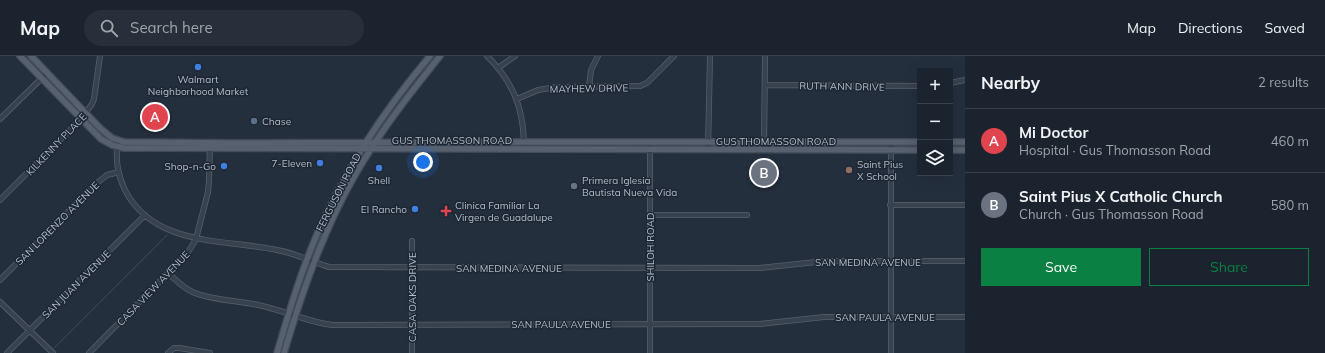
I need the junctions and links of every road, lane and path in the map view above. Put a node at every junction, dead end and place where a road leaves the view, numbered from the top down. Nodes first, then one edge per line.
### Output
1 (20, 56) edge
2 (31, 56) edge
3 (100, 56) edge
4 (430, 56) edge
5 (440, 56) edge
6 (487, 56) edge
7 (515, 56) edge
8 (598, 56) edge
9 (674, 56) edge
10 (710, 56) edge
11 (765, 56) edge
12 (498, 68) junction
13 (47, 73) junction
14 (42, 78) junction
15 (965, 80) edge
16 (953, 82) edge
17 (765, 85) junction
18 (917, 86) edge
19 (589, 87) junction
20 (517, 99) junction
21 (86, 113) junction
22 (81, 119) junction
23 (0, 120) edge
24 (118, 140) junction
25 (367, 142) junction
26 (375, 142) junction
27 (421, 142) junction
28 (466, 142) junction
29 (524, 142) junction
30 (650, 142) junction
31 (708, 142) junction
32 (764, 142) junction
33 (834, 142) junction
34 (891, 142) junction
35 (917, 142) edge
36 (953, 142) edge
37 (965, 142) edge
38 (278, 145) junction
39 (164, 146) junction
40 (210, 146) junction
41 (117, 147) junction
42 (363, 148) junction
43 (371, 148) junction
44 (416, 149) junction
45 (466, 149) junction
46 (524, 149) junction
47 (650, 149) junction
48 (708, 150) junction
49 (764, 150) junction
50 (834, 150) junction
51 (891, 150) junction
52 (917, 150) edge
53 (953, 150) edge
54 (965, 150) edge
55 (119, 172) junction
56 (0, 200) edge
57 (890, 205) junction
58 (965, 205) edge
59 (145, 215) junction
60 (650, 215) junction
61 (747, 215) dead end
62 (196, 239) junction
63 (412, 241) dead end
64 (307, 259) junction
65 (965, 261) edge
66 (314, 262) junction
67 (890, 262) junction
68 (412, 268) junction
69 (650, 268) junction
70 (168, 273) junction
71 (0, 280) edge
72 (0, 302) edge
73 (289, 313) junction
74 (296, 315) junction
75 (891, 317) junction
76 (965, 317) edge
77 (412, 324) junction
78 (650, 324) junction
79 (29, 330) junction
80 (7, 353) edge
81 (53, 353) edge
82 (89, 353) edge
83 (168, 353) edge
84 (210, 353) edge
85 (277, 353) edge
86 (284, 353) edge
87 (412, 353) edge
88 (650, 353) edge
89 (890, 353) edge

1 - 14 main road, GUS THOMASSON ROAD
2 - 13 main road
3 - 21 street, KILKENNY PLACE
4 - 25 main road, FERGUSON ROAD
5 - 26 main road, FERGUSON ROAD
6 - 12 street
7 - 12 street
8 - 19 street
9 - 19 street, MAYHEW DRIVE
10 - 31 street
11 - 17 street
12 - 20 street
13 - 14 street
13 - 21 main road
14 - 22 main road, GUS THOMASSON ROAD
14 - 23 street
15 - 16 street
17 - 18 street, RUTH ANN DRIVE
17 - 32 street
19 - 20 street, MAYHEW DRIVE
20 - 29 street
21 - 22 street, KILKENNY PLACE
21 - 24 main road
22 - 41 main road, GUS THOMASSON ROAD
22 - 56 street, KILKENNY PLACE
24 - 39 main road, GUS THOMASSON ROAD
24 - 41 street, SAN MEDINA AVENUE
25 - 26 main road, GUS THOMASSON ROAD
25 - 38 main road, GUS THOMASSON ROAD
25 - 42 main road, FERGUSON ROAD
26 - 27 main road, GUS THOMASSON ROAD
26 - 43 main road, FERGUSON ROAD
27 - 28 main road, GUS THOMASSON ROAD
27 - 44 main road
28 - 29 main road, GUS THOMASSON ROAD
28 - 45 main road
29 - 30 main road, GUS THOMASSON ROAD
29 - 46 main road
30 - 31 main road, GUS THOMASSON ROAD
30 - 47 street, SHILOH ROAD
31 - 32 main road, GUS THOMASSON ROAD
31 - 48 street
32 - 33 main road, GUS THOMASSON ROAD
32 - 49 street
33 - 34 main road, GUS THOMASSON ROAD
33 - 50 street
34 - 35 main road, GUS THOMASSON ROAD
34 - 51 street
36 - 37 main road
38 - 40 main road, GUS THOMASSON ROAD
38 - 42 main road, GUS THOMASSON ROAD
39 - 40 main road, GUS THOMASSON ROAD
39 - 41 main road, GUS THOMASSON ROAD
40 - 62 street, CASA VIEW AVENUE
41 - 55 street, SAN MEDINA AVENUE
42 - 43 main road, GUS THOMASSON ROAD
42 - 64 main road, FERGUSON ROAD
43 - 44 main road, GUS THOMASSON ROAD
43 - 66 main road, FERGUSON ROAD
44 - 45 main road, GUS THOMASSON ROAD
45 - 46 main road, GUS THOMASSON ROAD
46 - 47 main road, GUS THOMASSON ROAD
47 - 48 main road, GUS THOMASSON ROAD
47 - 60 street, SHILOH ROAD
48 - 49 main road, GUS THOMASSON ROAD
49 - 50 main road, GUS THOMASSON ROAD
50 - 51 main road, GUS THOMASSON ROAD
51 - 52 main road, GUS THOMASSON ROAD
51 - 57 street
53 - 54 main road
55 - 59 street, SAN MEDINA AVENUE
55 - 71 street, SAN LORENZO AVENUE
57 - 58 street
57 - 67 street
59 - 62 street, SAN MEDINA AVENUE
59 - 79 street, SAN JUAN AVENUE
60 - 61 street
60 - 69 street, SHILOH ROAD
62 - 64 street, SAN MEDINA AVENUE
62 - 70 street, CASA VIEW AVENUE
63 - 68 street, CASA OAKS DRIVE
64 - 66 street, SAN MEDINA AVENUE
64 - 73 main road, FERGUSON ROAD
65 - 67 street, SAN MEDINA AVENUE
66 - 68 street, SAN MEDINA AVENUE
66 - 74 main road, FERGUSON ROAD
67 - 69 street, SAN MEDINA AVENUE
67 - 75 street
68 - 69 street, SAN MEDINA AVENUE
68 - 77 street, CASA OAKS DRIVE
69 - 78 street, SHILOH ROAD
70 - 73 street, SAN PAULA AVENUE
70 - 82 street, CASA VIEW AVENUE
72 - 79 street
73 - 74 street, SAN PAULA AVENUE
73 - 85 main road, FERGUSON ROAD
74 - 77 street, SAN PAULA AVENUE
74 - 86 main road, FERGUSON ROAD
75 - 76 street, SAN PAULA AVENUE
75 - 78 street, SAN PAULA AVENUE
75 - 89 street
77 - 78 street, SAN PAULA AVENUE
77 - 87 street, CASA OAKS DRIVE
78 - 88 street, SHILOH ROAD
79 - 80 street, SAN JUAN AVENUE
79 - 81 street
83 - 84 street

